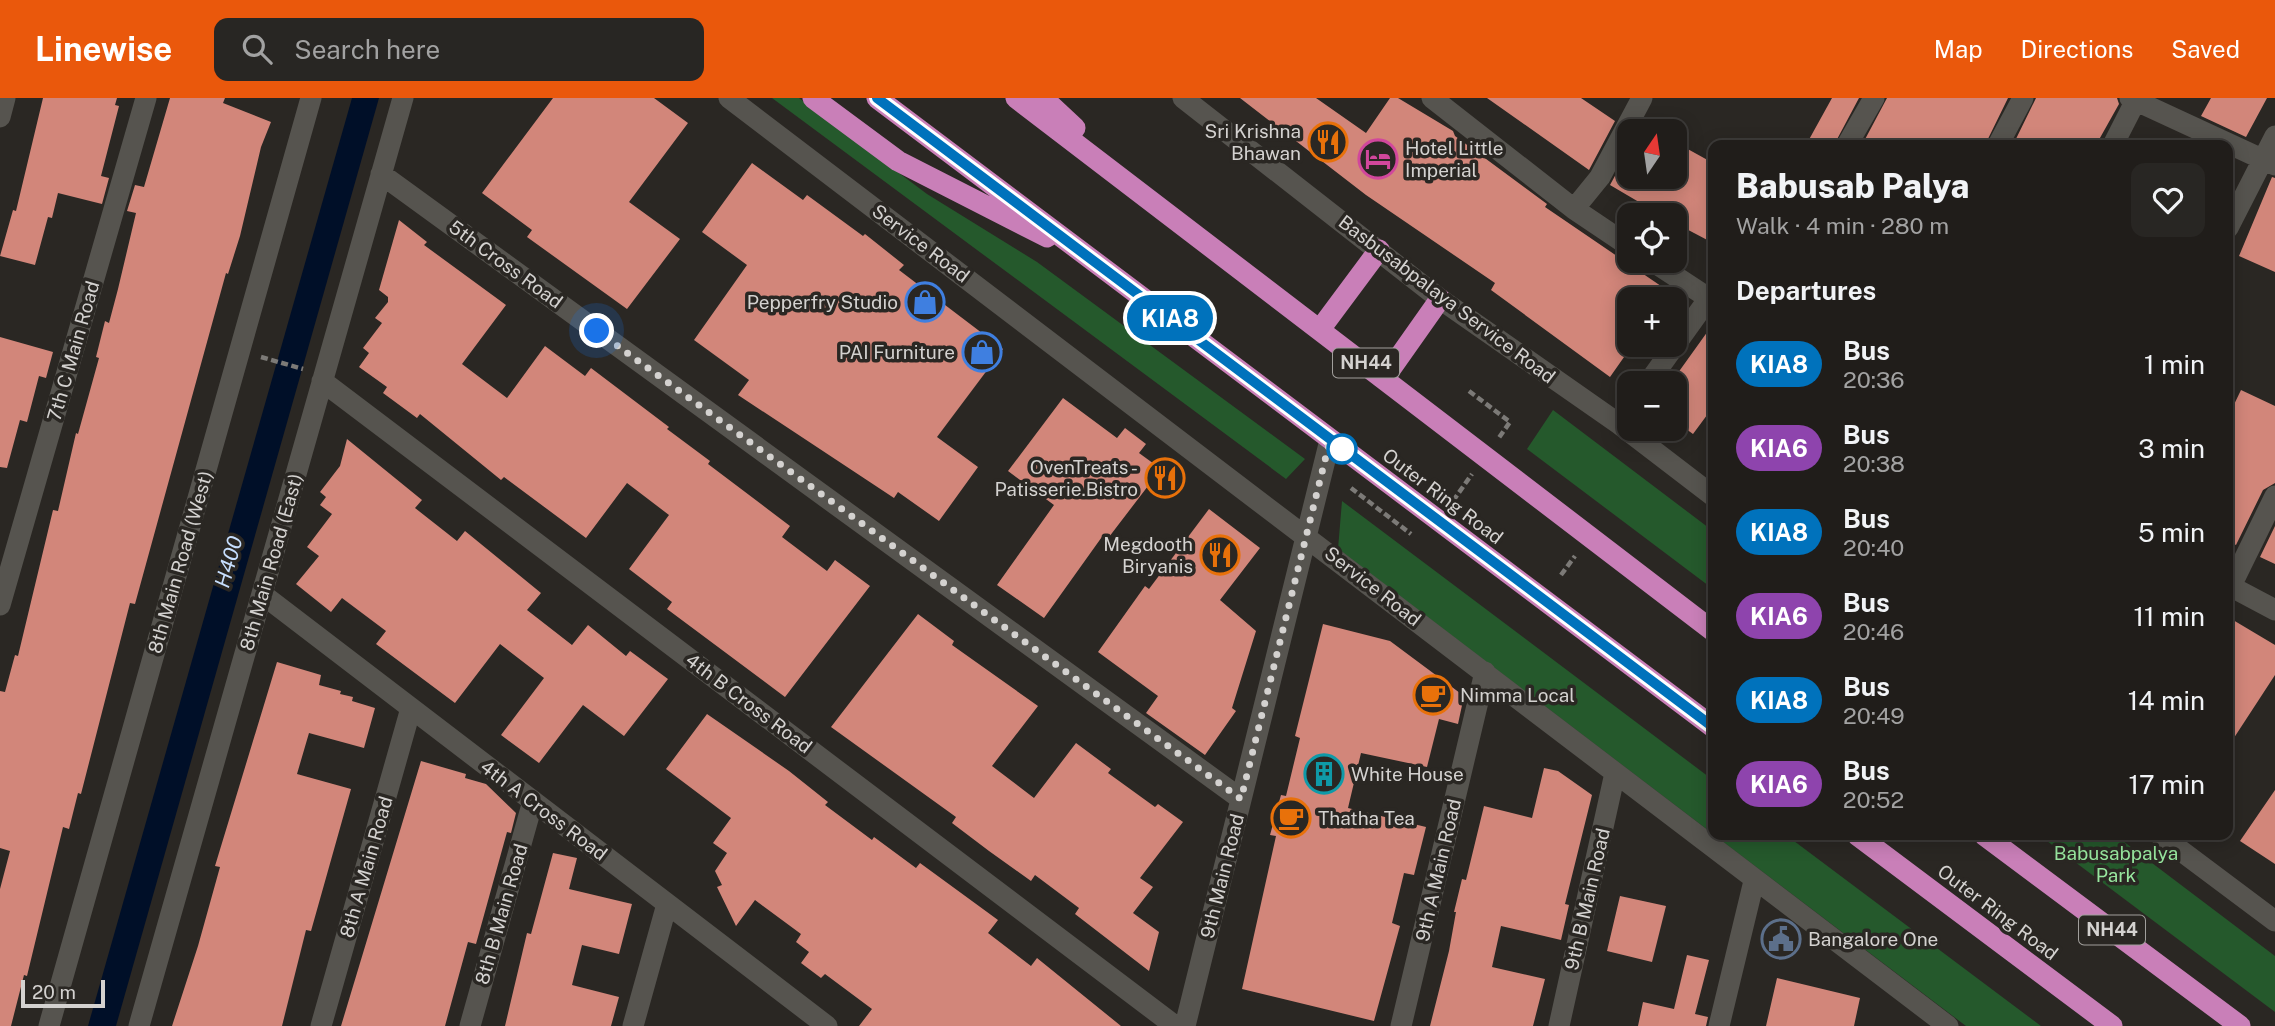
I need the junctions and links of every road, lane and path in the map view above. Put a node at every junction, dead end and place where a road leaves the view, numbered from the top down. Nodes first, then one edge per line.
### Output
1 (5, 98) edge
2 (146, 98) edge
3 (403, 98) edge
4 (729, 98) edge
5 (813, 98) edge
6 (877, 98) edge
7 (1016, 98) edge
8 (1043, 98) edge
9 (1183, 98) edge
10 (1432, 98) edge
11 (1642, 98) edge
12 (1874, 98) edge
13 (2023, 98) edge
14 (2134, 99) edge
15 (305, 101) edge
16 (0, 117) edge
17 (2275, 136) edge
18 (1850, 140) edge
19 (2001, 140) edge
20 (2115, 140) edge
21 (2222, 140) edge
22 (2233, 145) edge
23 (2269, 162) edge
24 (381, 174) junction
25 (1154, 203) junction
26 (1574, 209) junction
27 (2233, 220) edge
28 (1617, 238) edge
29 (1379, 250) junction
30 (1098, 264) junction
31 (1669, 273) edge
32 (1708, 298) edge
33 (1440, 299) junction
34 (1708, 304) edge
35 (1321, 328) junction
36 (270, 359) dead end
37 (302, 369) dead end
38 (1657, 371) edge
39 (1385, 377) junction
40 (322, 381) junction
41 (1469, 391) dead end
42 (1617, 413) edge
43 (1330, 440) junction
44 (1651, 441) edge
45 (1494, 444) dead end
46 (1478, 466) dead end
47 (1708, 492) edge
48 (2275, 496) edge
49 (1375, 509) dead end
50 (1447, 509) dead end
51 (1307, 535) junction
52 (1413, 535) dead end
53 (1575, 555) dead end
54 (1561, 575) dead end
55 (2233, 578) edge
56 (2233, 588) edge
57 (262, 594) junction
58 (0, 604) edge
59 (2275, 610) edge
60 (1708, 627) edge
61 (1485, 672) junction
62 (411, 708) junction
63 (1708, 723) edge
64 (1615, 773) junction
65 (1241, 799) junction
66 (533, 801) junction
67 (1864, 840) edge
68 (1991, 840) edge
69 (2167, 840) edge
70 (1754, 881) junction
71 (667, 904) junction
72 (2275, 921) edge
73 (803, 1018) edge
74 (49, 1026) edge
75 (139, 1026) edge
76 (321, 1026) edge
77 (470, 1026) edge
78 (633, 1026) edge
79 (827, 1026) edge
80 (1175, 1026) edge
81 (1185, 1026) edge
82 (1401, 1026) edge
83 (1559, 1026) edge
84 (1719, 1026) edge
85 (1948, 1026) edge
86 (2112, 1026) edge
87 (2240, 1026) edge

1 - 16 street
2 - 58 street, 7th C Main Road
3 - 24 street, 8th Main Road (East)
4 - 51 street, Service Road
5 - 30 highway
6 - 30 highway, Outer Ring Road
7 - 25 highway, NH44
8 - 25 highway
9 - 29 street, Basbusabpalaya Service Road
10 - 26 street
11 - 26 street
12 - 18 street
13 - 19 street
14 - 20 street
14 - 21 street
15 - 74 street, 8th Main Road (West)
17 - 23 street
22 - 23 street
23 - 27 street
24 - 40 street, 8th Main Road (East)
24 - 65 street, 5th Cross Road
25 - 35 highway, NH44
26 - 28 street
29 - 33 street, Basbusabpalaya Service Road
29 - 35 highway
30 - 43 highway, Outer Ring Road
31 - 32 street
33 - 39 highway
33 - 42 street, Basbusabpalaya Service Road
34 - 38 street
35 - 39 highway, NH44
36 - 37 path
39 - 60 highway, NH44
40 - 57 street, 8th Main Road (East)
40 - 80 street, 4th B Cross Road
41 - 45 path
43 - 51 street, 9th Main Road
43 - 63 highway, Outer Ring Road
44 - 47 street, Basbusabpalaya Service Road
46 - 50 path
48 - 55 street
49 - 52 path
51 - 61 street, Service Road
51 - 65 street, 9th Main Road
53 - 54 path
56 - 59 street
57 - 62 street, 4th A Cross Road
57 - 75 street, 8th Main Road (East)
61 - 64 street, Service Road
61 - 82 street, 9th A Main Road
62 - 66 street, 4th A Cross Road
62 - 76 street, 8th A Main Road
64 - 70 street, Service Road
64 - 83 street, 9th B Main Road
65 - 81 street, 9th Main Road
66 - 71 street, 4th A Cross Road
66 - 77 street, 8th B Main Road
67 - 86 highway, Outer Ring Road
68 - 87 highway, NH44
69 - 72 street
70 - 84 street
70 - 85 street, Service Road
71 - 73 street, 4th A Cross Road
71 - 78 street
73 - 79 street, 4th A Cross Road

